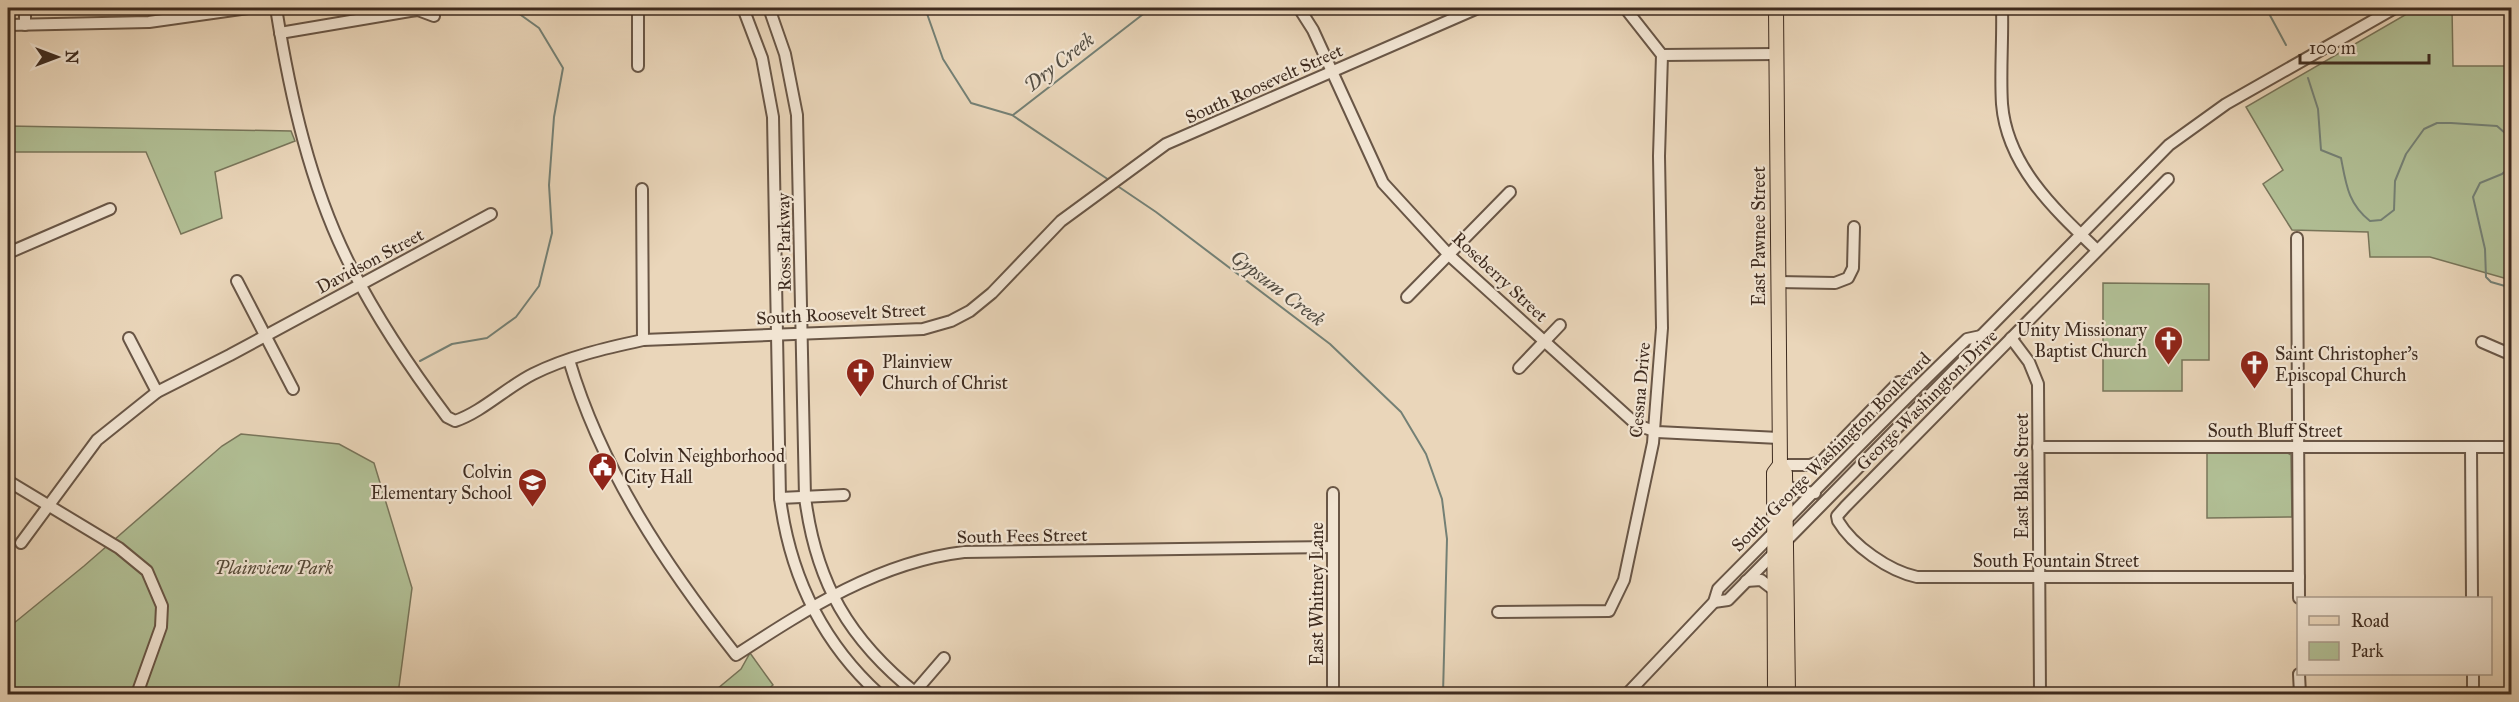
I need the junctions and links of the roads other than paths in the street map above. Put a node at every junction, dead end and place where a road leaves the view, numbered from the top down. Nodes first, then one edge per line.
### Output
1 (25, 8) edge
2 (248, 8) edge
3 (276, 8) edge
4 (638, 8) edge
5 (743, 8) edge
6 (769, 8) edge
7 (1299, 8) edge
8 (1478, 8) edge
9 (1625, 8) edge
10 (1776, 8) edge
11 (2002, 8) edge
12 (2395, 8) edge
13 (434, 16) dead end
14 (8, 25) edge
15 (25, 25) junction
16 (280, 33) junction
17 (1776, 54) junction
18 (1662, 55) junction
19 (638, 66) dead end
20 (1331, 72) junction
21 (2168, 179) dead end
22 (642, 189) dead end
23 (1510, 192) dead end
24 (110, 209) dead end
25 (491, 214) dead end
26 (1854, 227) dead end
27 (2080, 234) junction
28 (2297, 238) dead end
29 (2097, 250) junction
30 (8, 253) edge
31 (1450, 256) junction
32 (237, 281) dead end
33 (1778, 282) junction
34 (361, 285) junction
35 (1407, 297) dead end
36 (1560, 326) dead end
37 (778, 334) junction
38 (802, 334) junction
39 (1981, 336) junction
40 (264, 337) junction
41 (129, 338) dead end
42 (2011, 338) junction
43 (643, 340) junction
44 (1544, 341) junction
45 (2482, 342) dead end
46 (2511, 355) edge
47 (569, 360) junction
48 (1519, 368) dead end
49 (1899, 382) dead end
50 (293, 389) dead end
51 (157, 392) junction
52 (1654, 431) junction
53 (1779, 438) junction
54 (2038, 447) junction
55 (2471, 447) junction
56 (2511, 447) edge
57 (2298, 448) junction
58 (1780, 465) junction
59 (8, 481) edge
60 (1786, 485) junction
61 (1333, 493) dead end
62 (1815, 493) junction
63 (844, 495) dead end
64 (805, 497) junction
65 (780, 498) junction
66 (48, 505) junction
67 (1837, 516) joint
68 (1786, 523) junction
69 (1774, 535) junction
70 (1787, 542) junction
71 (21, 543) dead end
72 (1333, 547) junction
73 (1774, 553) junction
74 (2299, 577) junction
75 (2039, 578) junction
76 (1746, 581) junction
77 (1774, 590) junction
78 (832, 597) junction
79 (2299, 597) edge
80 (2472, 597) edge
81 (1714, 602) junction
82 (811, 607) junction
83 (1498, 612) dead end
84 (944, 658) dead end
85 (2299, 675) edge
86 (2473, 675) edge
87 (137, 694) edge
88 (879, 694) edge
89 (915, 694) edge
90 (1333, 694) edge
91 (1627, 694) edge
92 (1775, 694) edge
93 (1788, 694) edge
94 (2040, 694) edge
95 (2300, 694) edge
96 (2473, 694) edge

1 - 15 street
2 - 15 street
3 - 16 street
4 - 19 street
5 - 37 street, Ross Parkway
6 - 38 street, Ross Parkway
7 - 20 street, Roseberry Street
8 - 20 street, South Roosevelt Street
9 - 18 street
10 - 17 main road, East Pawnee Street
11 - 27 street
12 - 27 street, South George Washington Boulevard
13 - 16 street
14 - 15 street
16 - 34 street
17 - 18 street
17 - 33 main road, East Pawnee Street
18 - 52 street, Cessna Drive
20 - 31 street, Roseberry Street
20 - 38 street, South Roosevelt Street
21 - 29 street, George Washington Drive
22 - 43 street
23 - 31 street
24 - 30 street
25 - 34 street, Davidson Street
26 - 33 street
27 - 29 street
27 - 39 street, South George Washington Boulevard
28 - 57 street
29 - 42 street, George Washington Drive
31 - 35 street
31 - 44 street, Roseberry Street
32 - 40 street
33 - 53 main road, East Pawnee Street
34 - 40 street, Davidson Street
34 - 47 street, South Roosevelt Street
36 - 44 street
37 - 38 street, South Roosevelt Street
37 - 43 street, South Roosevelt Street
37 - 65 street, Ross Parkway
38 - 64 street, Ross Parkway
39 - 62 street, South George Washington Boulevard
39 - 70 street, South George Washington Boulevard
40 - 50 street
40 - 51 street, Davidson Street
41 - 51 street
42 - 54 street, East Blake Street
42 - 67 street, George Washington Drive
43 - 47 street, South Roosevelt Street
44 - 48 street
44 - 52 street, Roseberry Street
45 - 46 street
47 - 82 street, South Fees Street
49 - 58 street
51 - 66 street, Davidson Street
52 - 53 street, Roseberry Street
52 - 83 street, Cessna Drive
53 - 58 main road, East Pawnee Street
54 - 57 street, South Bluff Street
54 - 75 street, East Blake Street
55 - 56 street, South Bluff Street
55 - 57 street, South Bluff Street
55 - 80 street
57 - 74 street
58 - 60 main road, East Pawnee Street
58 - 69 main road, East Pawnee Street
59 - 66 street
60 - 62 street
60 - 68 main road, East Pawnee Street
61 - 72 street, East Whitney Lane
62 - 68 street, South George Washington Boulevard
63 - 64 street
64 - 65 street
64 - 78 street, Ross Parkway
65 - 82 street, Ross Parkway
66 - 71 street, Davidson Street
66 - 87 street
67 - 75 street, South Fountain Street
68 - 69 street, South George Washington Boulevard
68 - 70 main road, East Pawnee Street
69 - 73 main road, East Pawnee Street
69 - 81 street, South George Washington Boulevard
70 - 73 street, South George Washington Boulevard
70 - 93 main road, East Pawnee Street
72 - 78 street, South Fees Street
72 - 90 street, East Whitney Lane
73 - 76 street, South George Washington Boulevard
73 - 77 main road, East Pawnee Street
74 - 75 street, South Fountain Street
74 - 79 street
75 - 94 street, East Blake Street
76 - 77 street
76 - 81 street, South George Washington Boulevard
77 - 92 main road, East Pawnee Street
78 - 82 street, South Fees Street
78 - 89 street, Ross Parkway
81 - 91 street, South George Washington Boulevard
82 - 88 street, Ross Parkway
84 - 89 street
85 - 95 street
86 - 96 street

